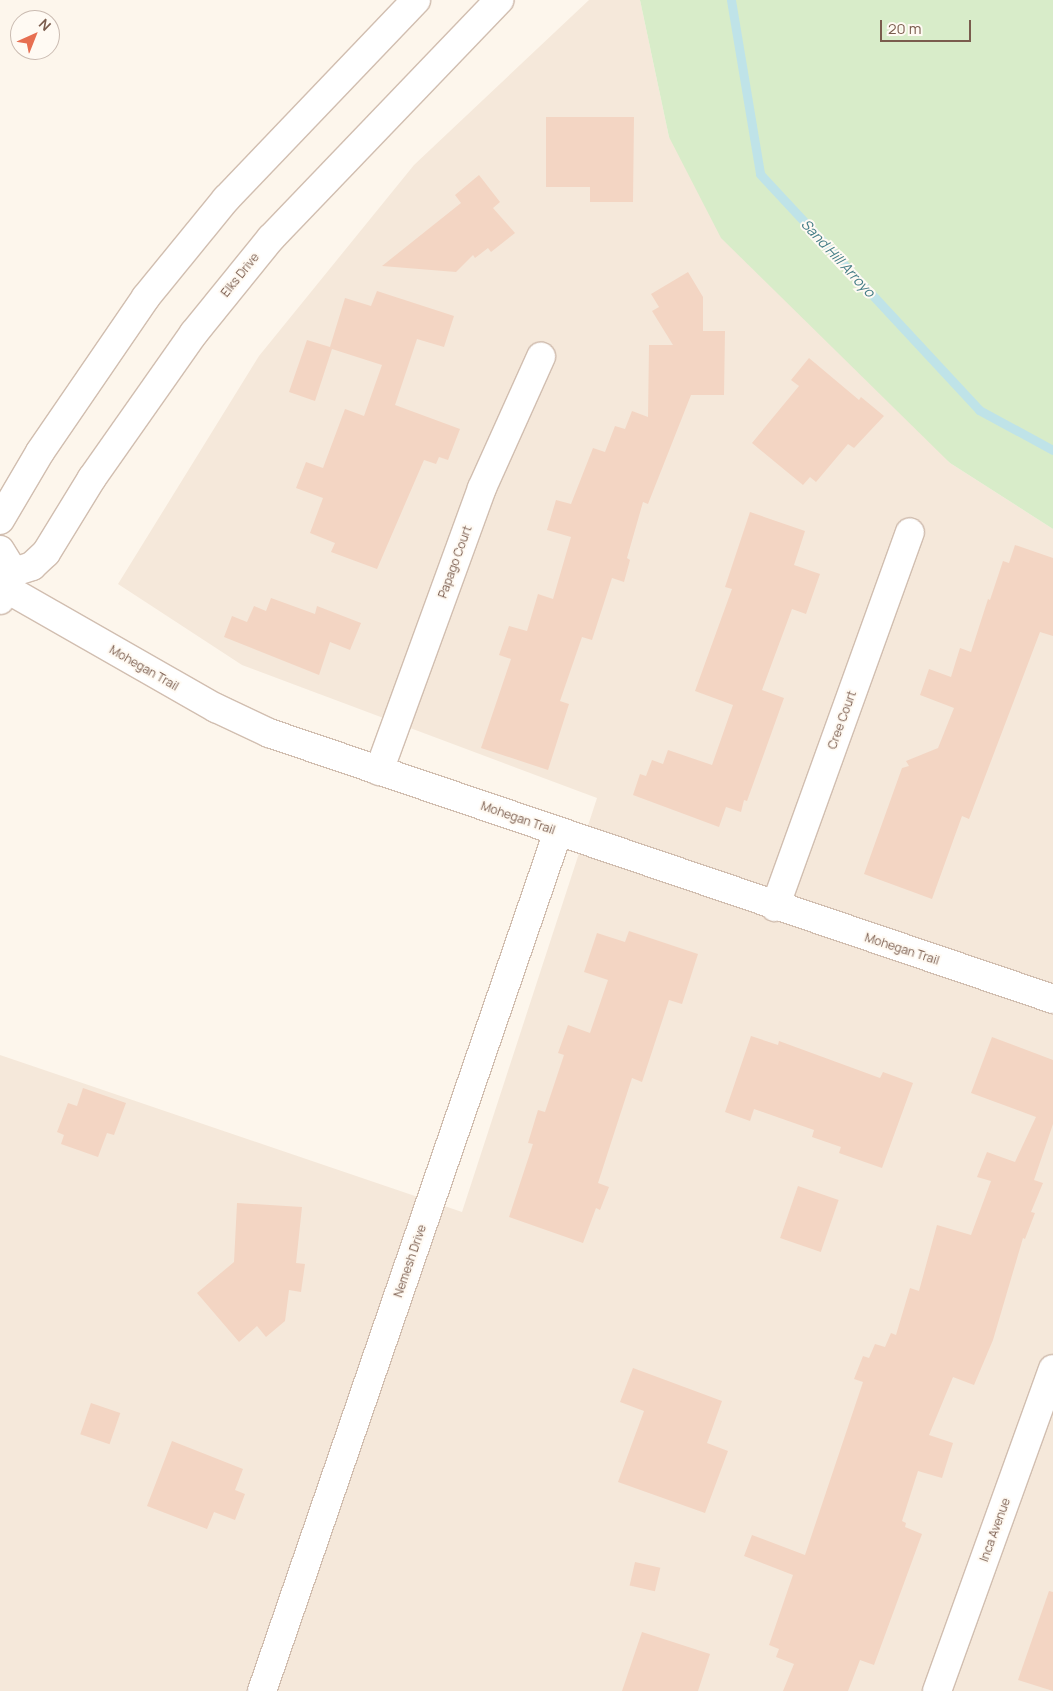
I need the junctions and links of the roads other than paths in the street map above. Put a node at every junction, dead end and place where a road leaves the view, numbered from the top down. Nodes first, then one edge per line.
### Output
1 (416, 0) edge
2 (499, 0) edge
3 (541, 357) dead end
4 (0, 520) edge
5 (910, 533) dead end
6 (4, 579) edge
7 (379, 772) junction
8 (558, 832) junction
9 (775, 906) junction
10 (1053, 999) edge
11 (1053, 1369) edge
12 (262, 1691) edge
13 (937, 1691) edge

1 - 4 street
2 - 6 street, Elks Drive
3 - 7 street, Papago Court
5 - 9 street, Cree Court
6 - 7 street, Mohegan Trail
7 - 8 street, Mohegan Trail
8 - 9 street, Mohegan Trail
8 - 12 street, Nemesh Drive
9 - 10 street, Mohegan Trail
11 - 13 street, Inca Avenue

